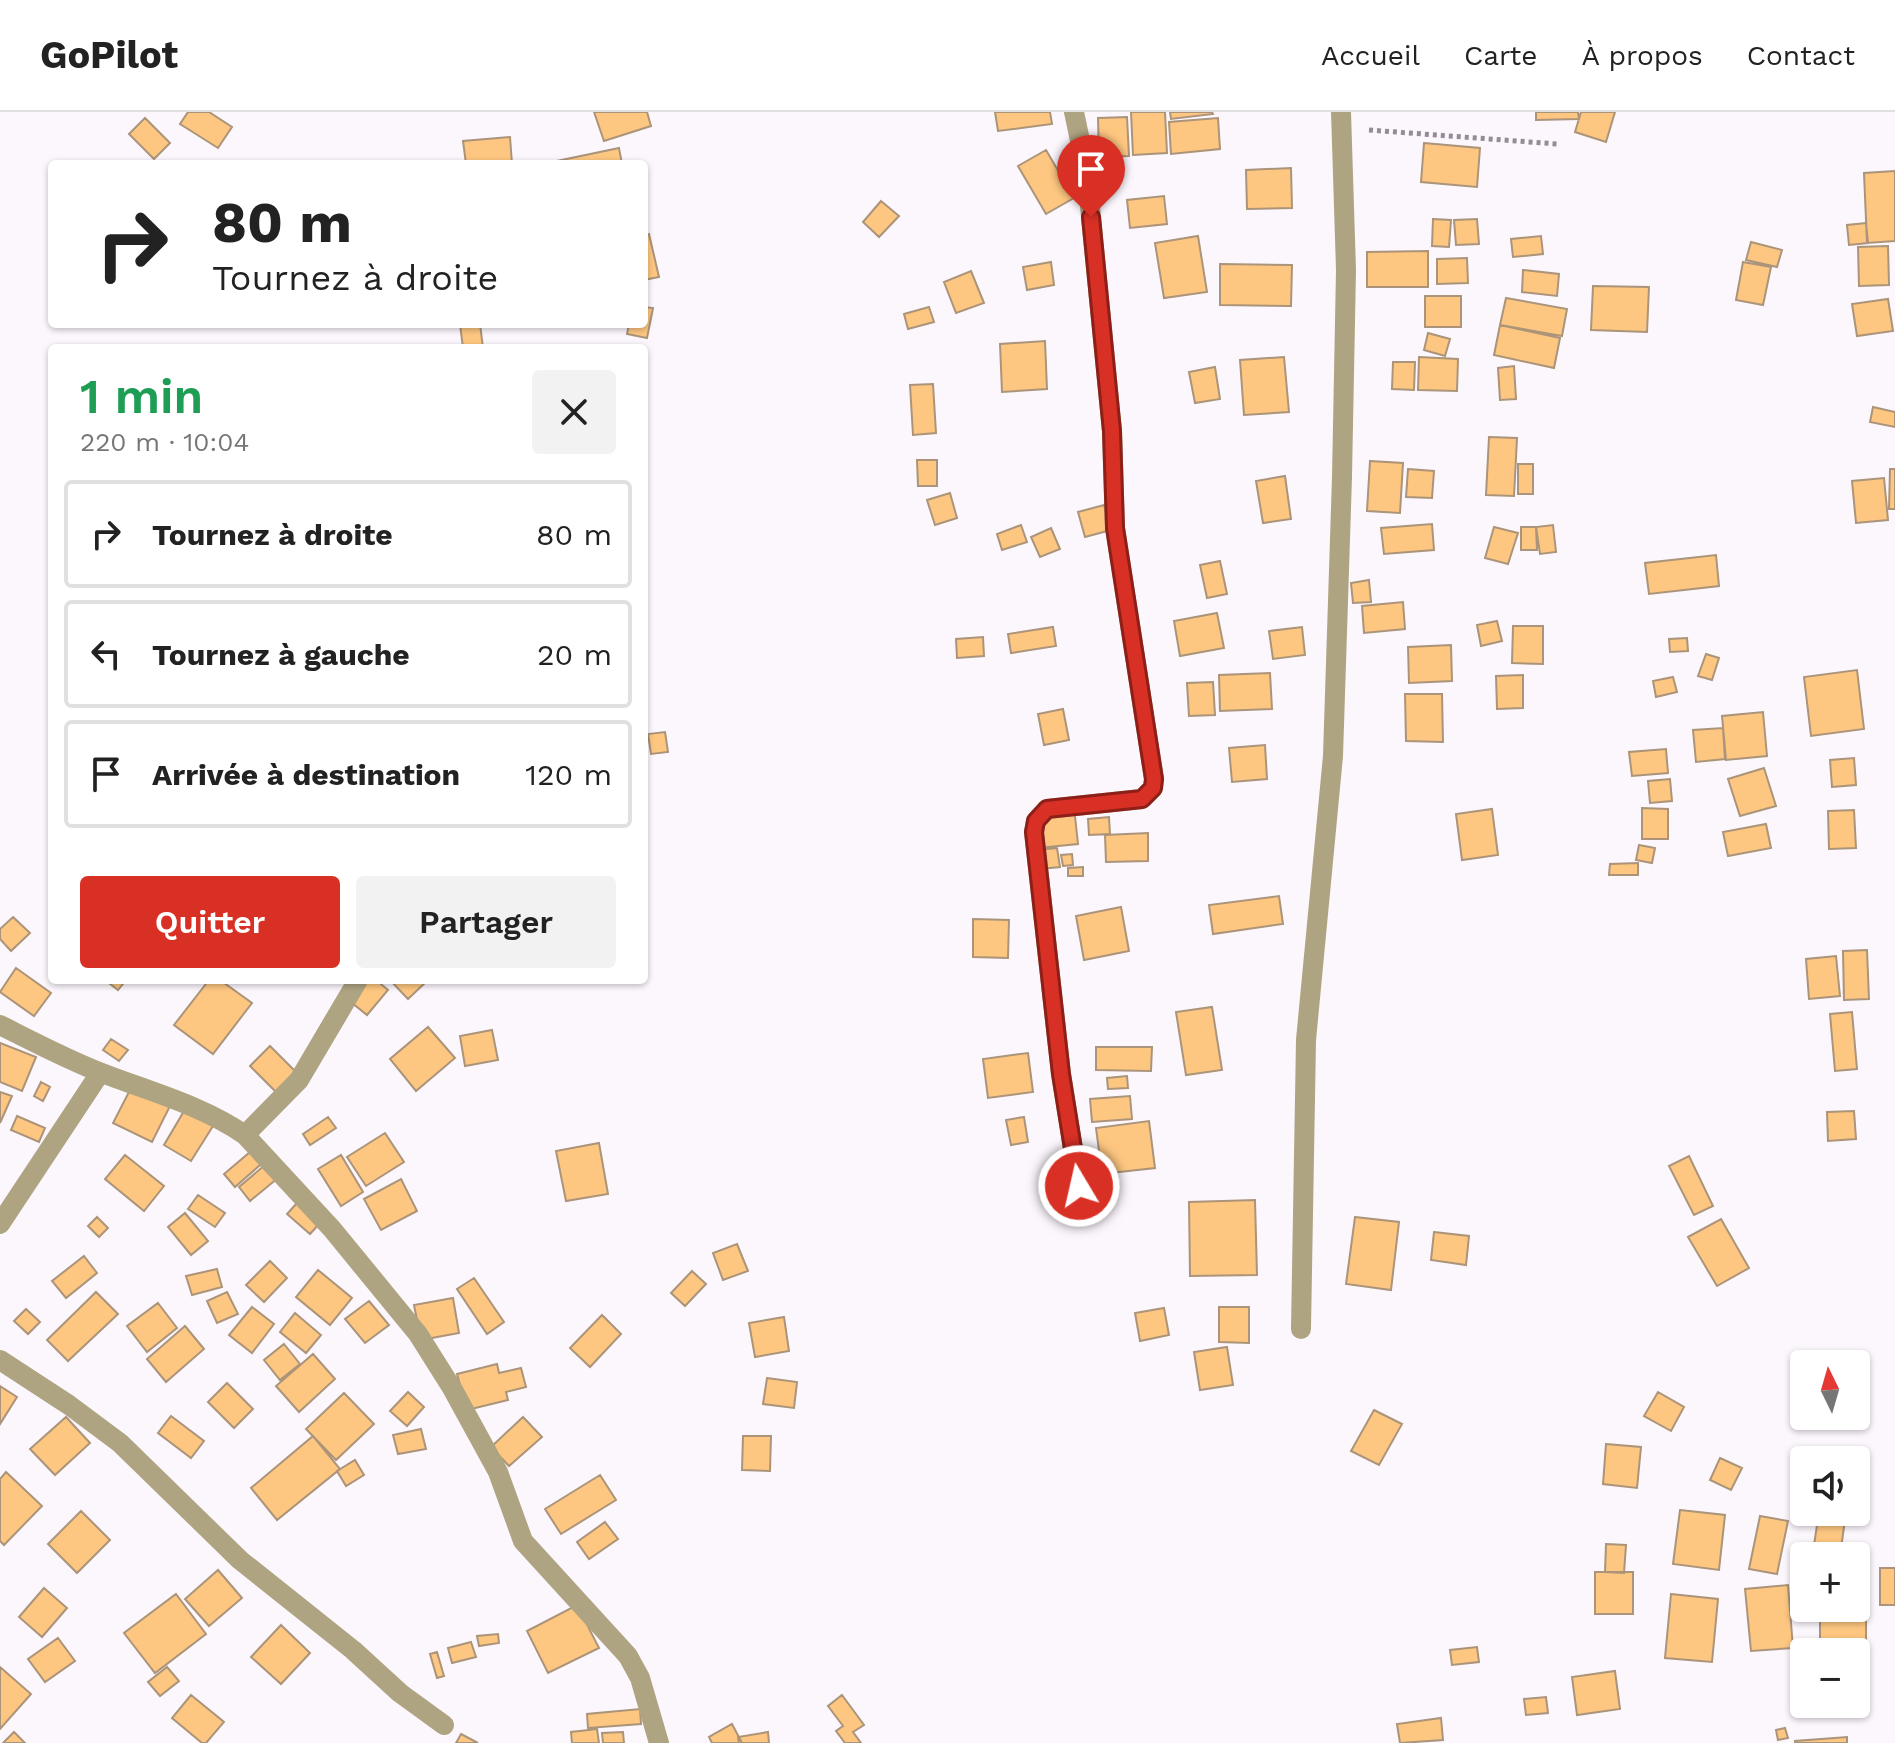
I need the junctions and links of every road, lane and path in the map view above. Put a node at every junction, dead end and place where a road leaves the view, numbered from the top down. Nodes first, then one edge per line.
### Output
1 (1074, 112) edge
2 (1340, 120) edge
3 (1557, 144) dead end
4 (356, 984) edge
5 (0, 1025) edge
6 (100, 1073) junction
7 (245, 1135) junction
8 (1079, 1186) dead end
9 (0, 1224) edge
10 (1301, 1329) dead end
11 (0, 1360) edge
12 (444, 1725) dead end
13 (659, 1743) edge

1 - 8 street
2 - 3 path
2 - 10 street
4 - 7 street
5 - 6 street
6 - 7 street
6 - 9 street
7 - 13 street
11 - 12 street

